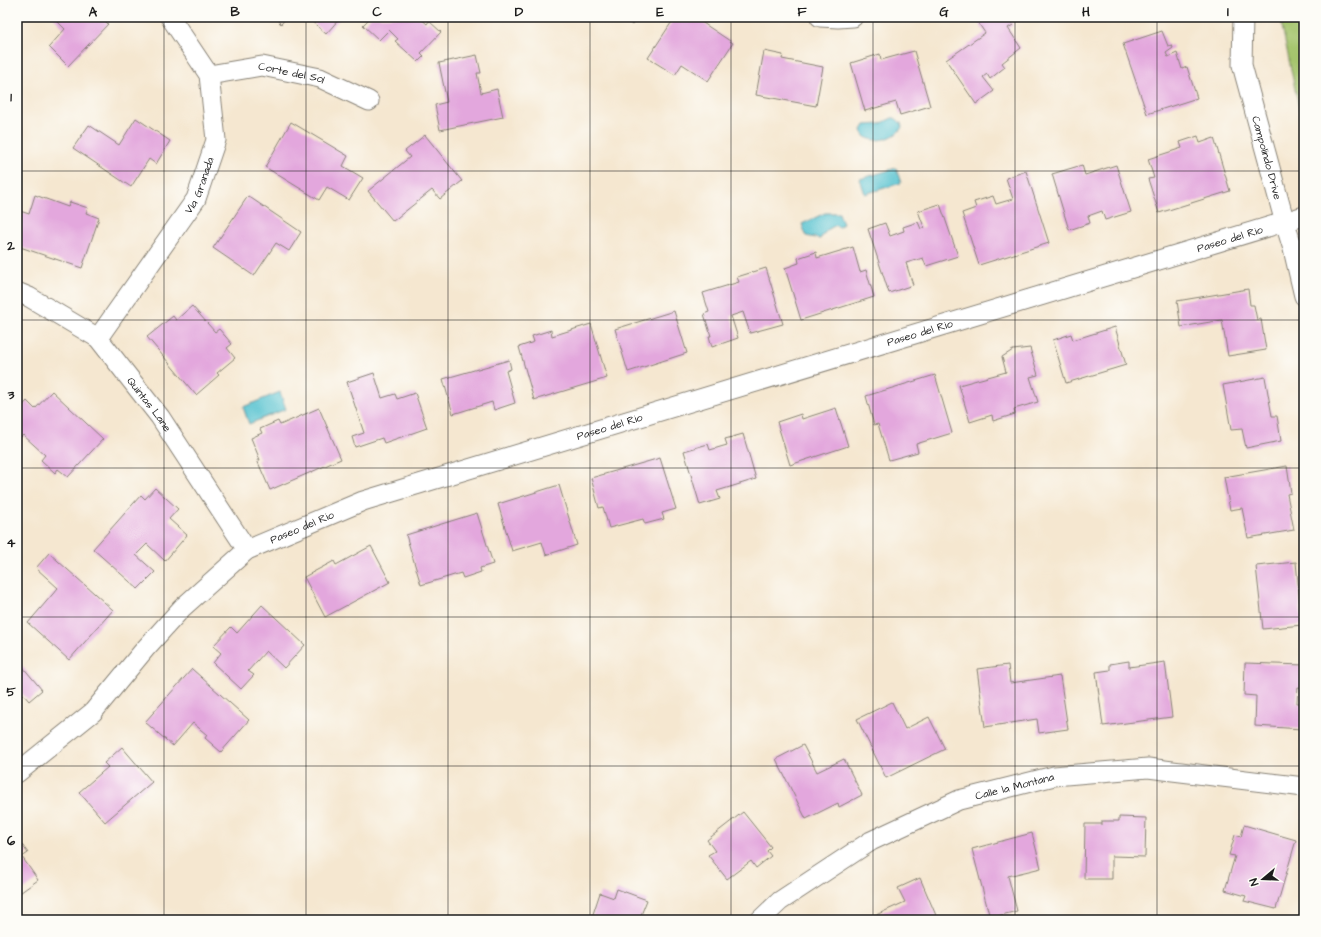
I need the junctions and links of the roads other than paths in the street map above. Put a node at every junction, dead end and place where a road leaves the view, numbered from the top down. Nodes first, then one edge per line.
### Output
1 (170, 17) edge
2 (820, 17) edge
3 (853, 17) edge
4 (1243, 17) edge
5 (209, 74) junction
6 (369, 101) dead end
7 (1304, 216) edge
8 (1285, 223) junction
9 (17, 292) edge
10 (1304, 296) edge
11 (98, 338) junction
12 (247, 550) junction
13 (17, 773) edge
14 (1304, 787) edge
15 (760, 920) edge

1 - 5 street, Via Granada
2 - 3 street
4 - 8 street, Campolindo Drive
5 - 6 street, Corte del Sol
5 - 11 street, Via Granada
7 - 8 street, Paseo del Rio
8 - 10 street, Campolindo Drive
8 - 12 street, Paseo del Rio
9 - 11 street, Quintas Lane
11 - 12 street, Quintas Lane
12 - 13 street, Paseo del Rio
14 - 15 street, Calle la Montana

